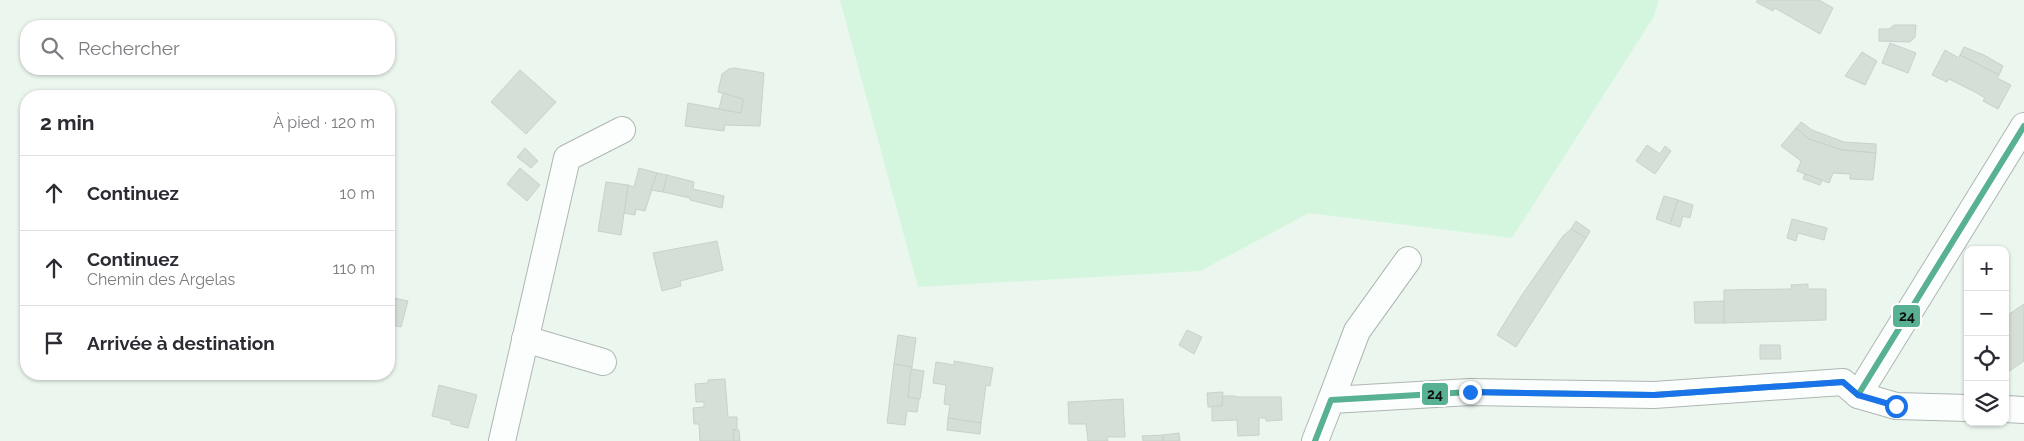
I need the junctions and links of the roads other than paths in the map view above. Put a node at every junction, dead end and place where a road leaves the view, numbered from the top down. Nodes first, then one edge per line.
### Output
1 (2024, 126) edge
2 (622, 130) dead end
3 (1408, 260) dead end
4 (525, 339) junction
5 (602, 362) dead end
6 (1858, 395) junction
7 (1331, 400) junction
8 (1964, 408) edge
9 (2009, 409) edge
10 (2024, 410) edge
11 (502, 441) edge
12 (1315, 441) edge

1 - 6 street
2 - 4 street
3 - 7 street
4 - 5 street
4 - 11 street
6 - 7 street
6 - 8 street
7 - 12 street
9 - 10 street

